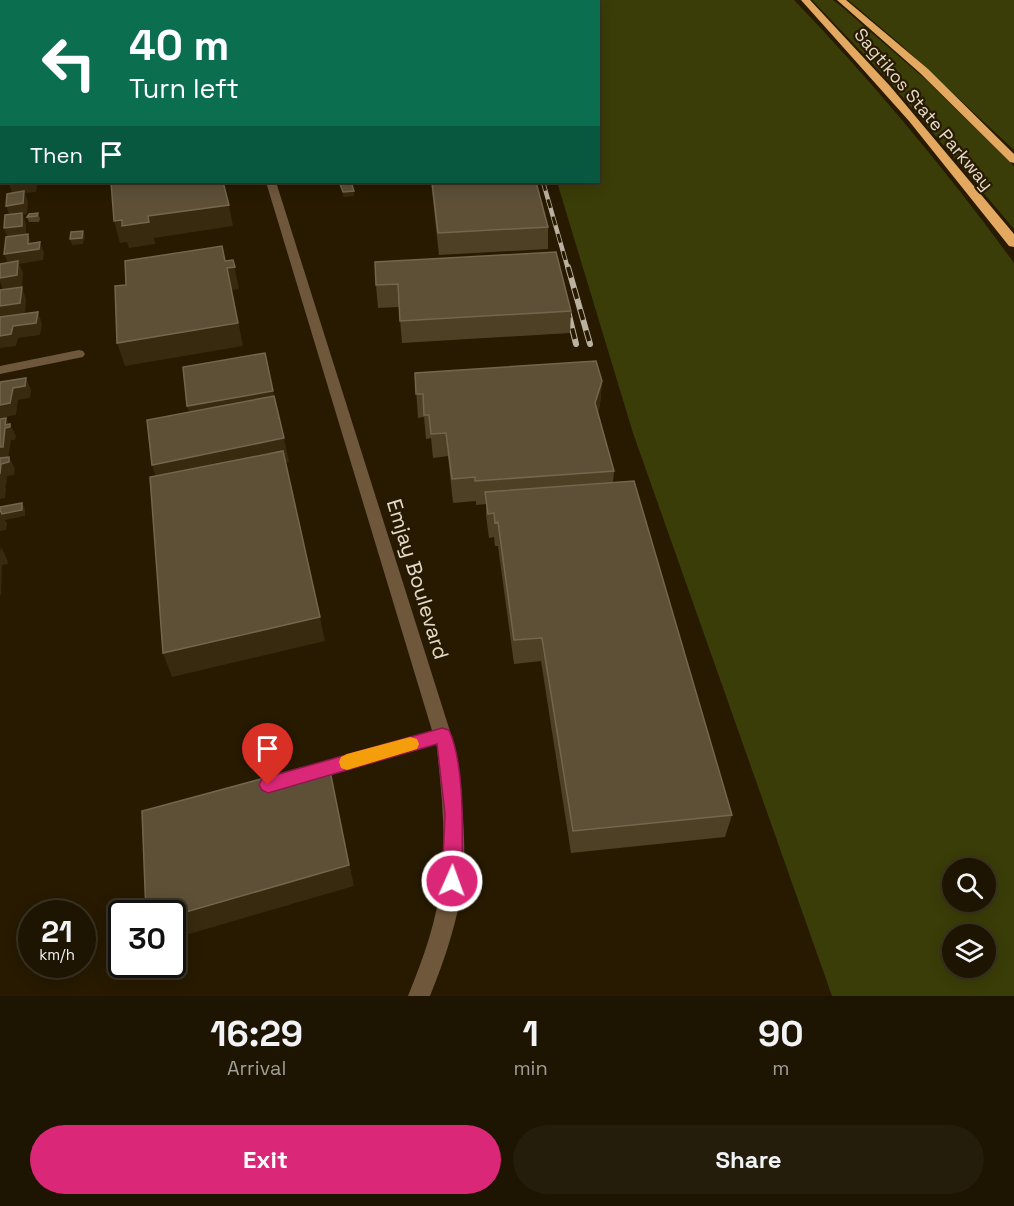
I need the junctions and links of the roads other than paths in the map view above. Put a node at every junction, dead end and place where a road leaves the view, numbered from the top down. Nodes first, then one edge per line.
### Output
1 (805, 0) edge
2 (841, 0) edge
3 (1014, 160) edge
4 (271, 183) edge
5 (1014, 243) edge
6 (79, 354) dead end
7 (0, 370) edge
8 (442, 735) junction
9 (307, 774) edge
10 (419, 996) edge

1 - 5 highway, Sagtikos State Parkway
2 - 3 highway, Sagtikos State Parkway
4 - 8 street, Emjay Boulevard
6 - 7 street
8 - 9 lane
8 - 10 street, Emjay Boulevard

